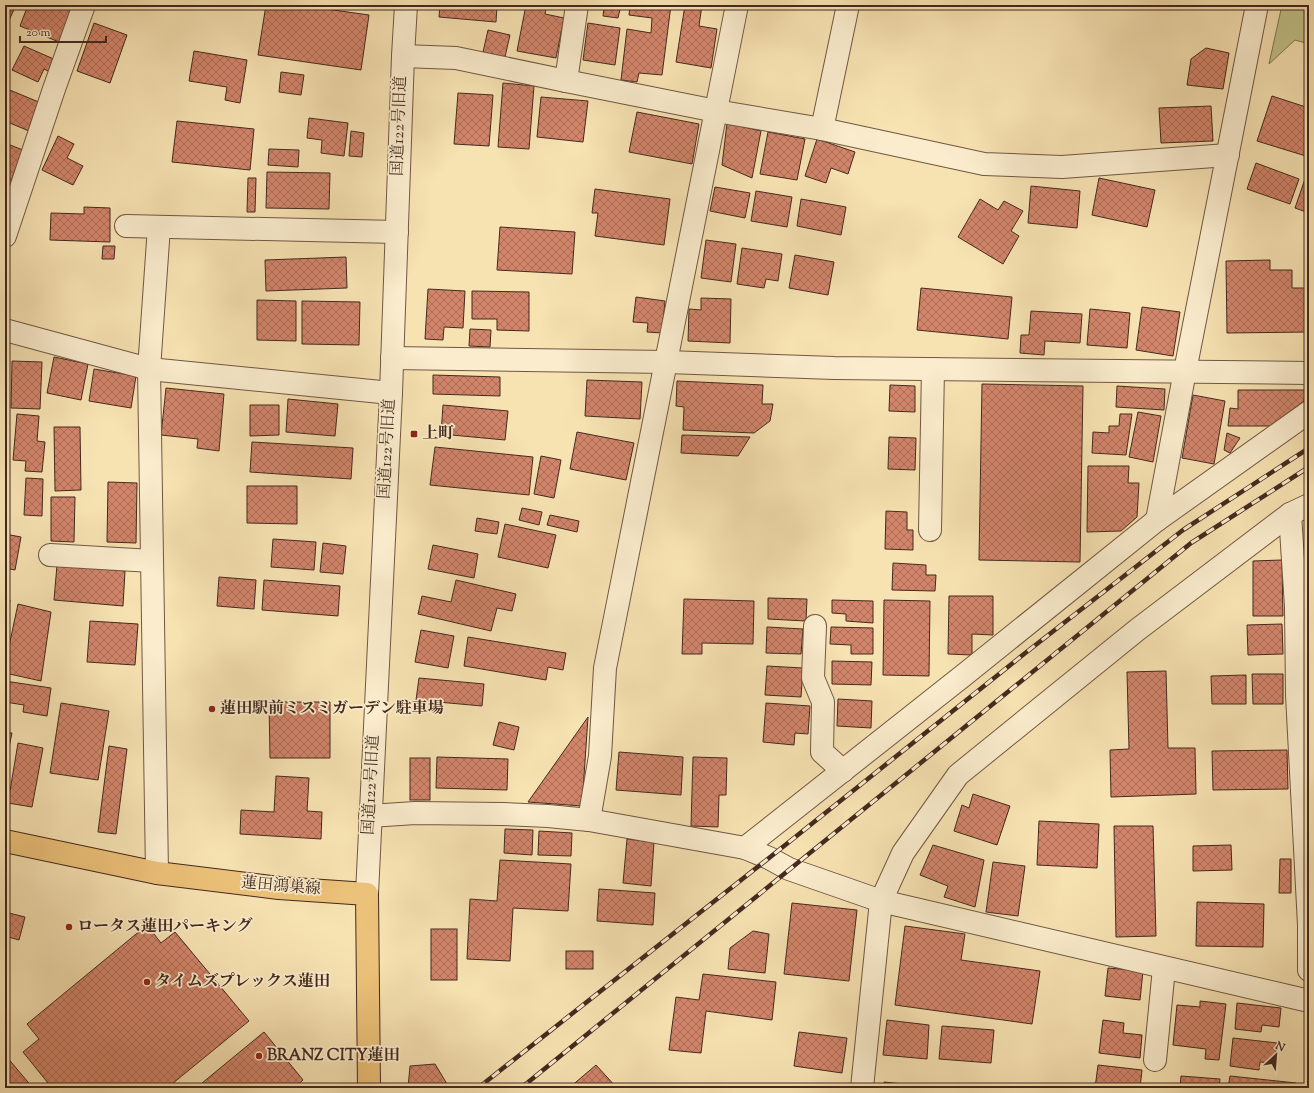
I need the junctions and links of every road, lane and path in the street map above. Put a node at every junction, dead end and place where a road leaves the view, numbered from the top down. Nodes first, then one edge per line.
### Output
1 (84, 5) edge
2 (406, 5) edge
3 (577, 5) edge
4 (737, 5) edge
5 (848, 5) edge
6 (1257, 5) edge
7 (403, 56) junction
8 (566, 81) junction
9 (716, 111) junction
10 (822, 129) junction
11 (1228, 155) junction
12 (126, 226) dead end
13 (159, 227) junction
14 (397, 232) junction
15 (5, 236) edge
16 (5, 330) edge
17 (392, 358) junction
18 (667, 362) junction
19 (149, 369) junction
20 (933, 369) junction
21 (1185, 371) junction
22 (1309, 373) edge
23 (391, 393) junction
24 (1309, 412) edge
25 (1300, 510) edge
26 (1157, 520) junction
27 (930, 530) dead end
28 (50, 555) dead end
29 (152, 561) junction
30 (815, 626) dead end
31 (843, 771) junction
32 (1305, 788) edge
33 (370, 816) junction
34 (589, 820) junction
35 (5, 841) edge
36 (745, 848) junction
37 (157, 872) junction
38 (367, 894) junction
39 (881, 902) junction
40 (1164, 968) junction
41 (1309, 970) edge
42 (1309, 1001) edge
43 (1155, 1060) dead end
44 (369, 1088) edge
45 (862, 1088) edge

1 - 15 street
2 - 7 street, 国道122号旧道
3 - 8 street
4 - 9 street
5 - 10 street
6 - 11 street
7 - 8 street
7 - 14 street, 国道122号旧道
8 - 9 street
9 - 10 street
9 - 18 street
10 - 11 street
11 - 21 street
12 - 13 street
13 - 14 street
13 - 19 street
14 - 17 street, 国道122号旧道
16 - 19 street
17 - 18 street
17 - 23 street, 国道122号旧道
18 - 20 street
18 - 34 street
19 - 23 street
19 - 29 street
20 - 21 street
20 - 27 street
21 - 22 street
21 - 26 street
23 - 33 street, 国道122号旧道
24 - 26 street
25 - 32 street
25 - 39 street
26 - 31 street
28 - 29 street
29 - 37 street
30 - 31 street
31 - 36 street
32 - 41 street
33 - 34 street
33 - 38 street, 国道122号旧道
34 - 36 street
35 - 37 main road, 蓮田鴻巣線
36 - 39 street
37 - 38 main road, 蓮田鴻巣線
38 - 44 main road
39 - 40 street
39 - 45 street
40 - 42 street
40 - 43 street

